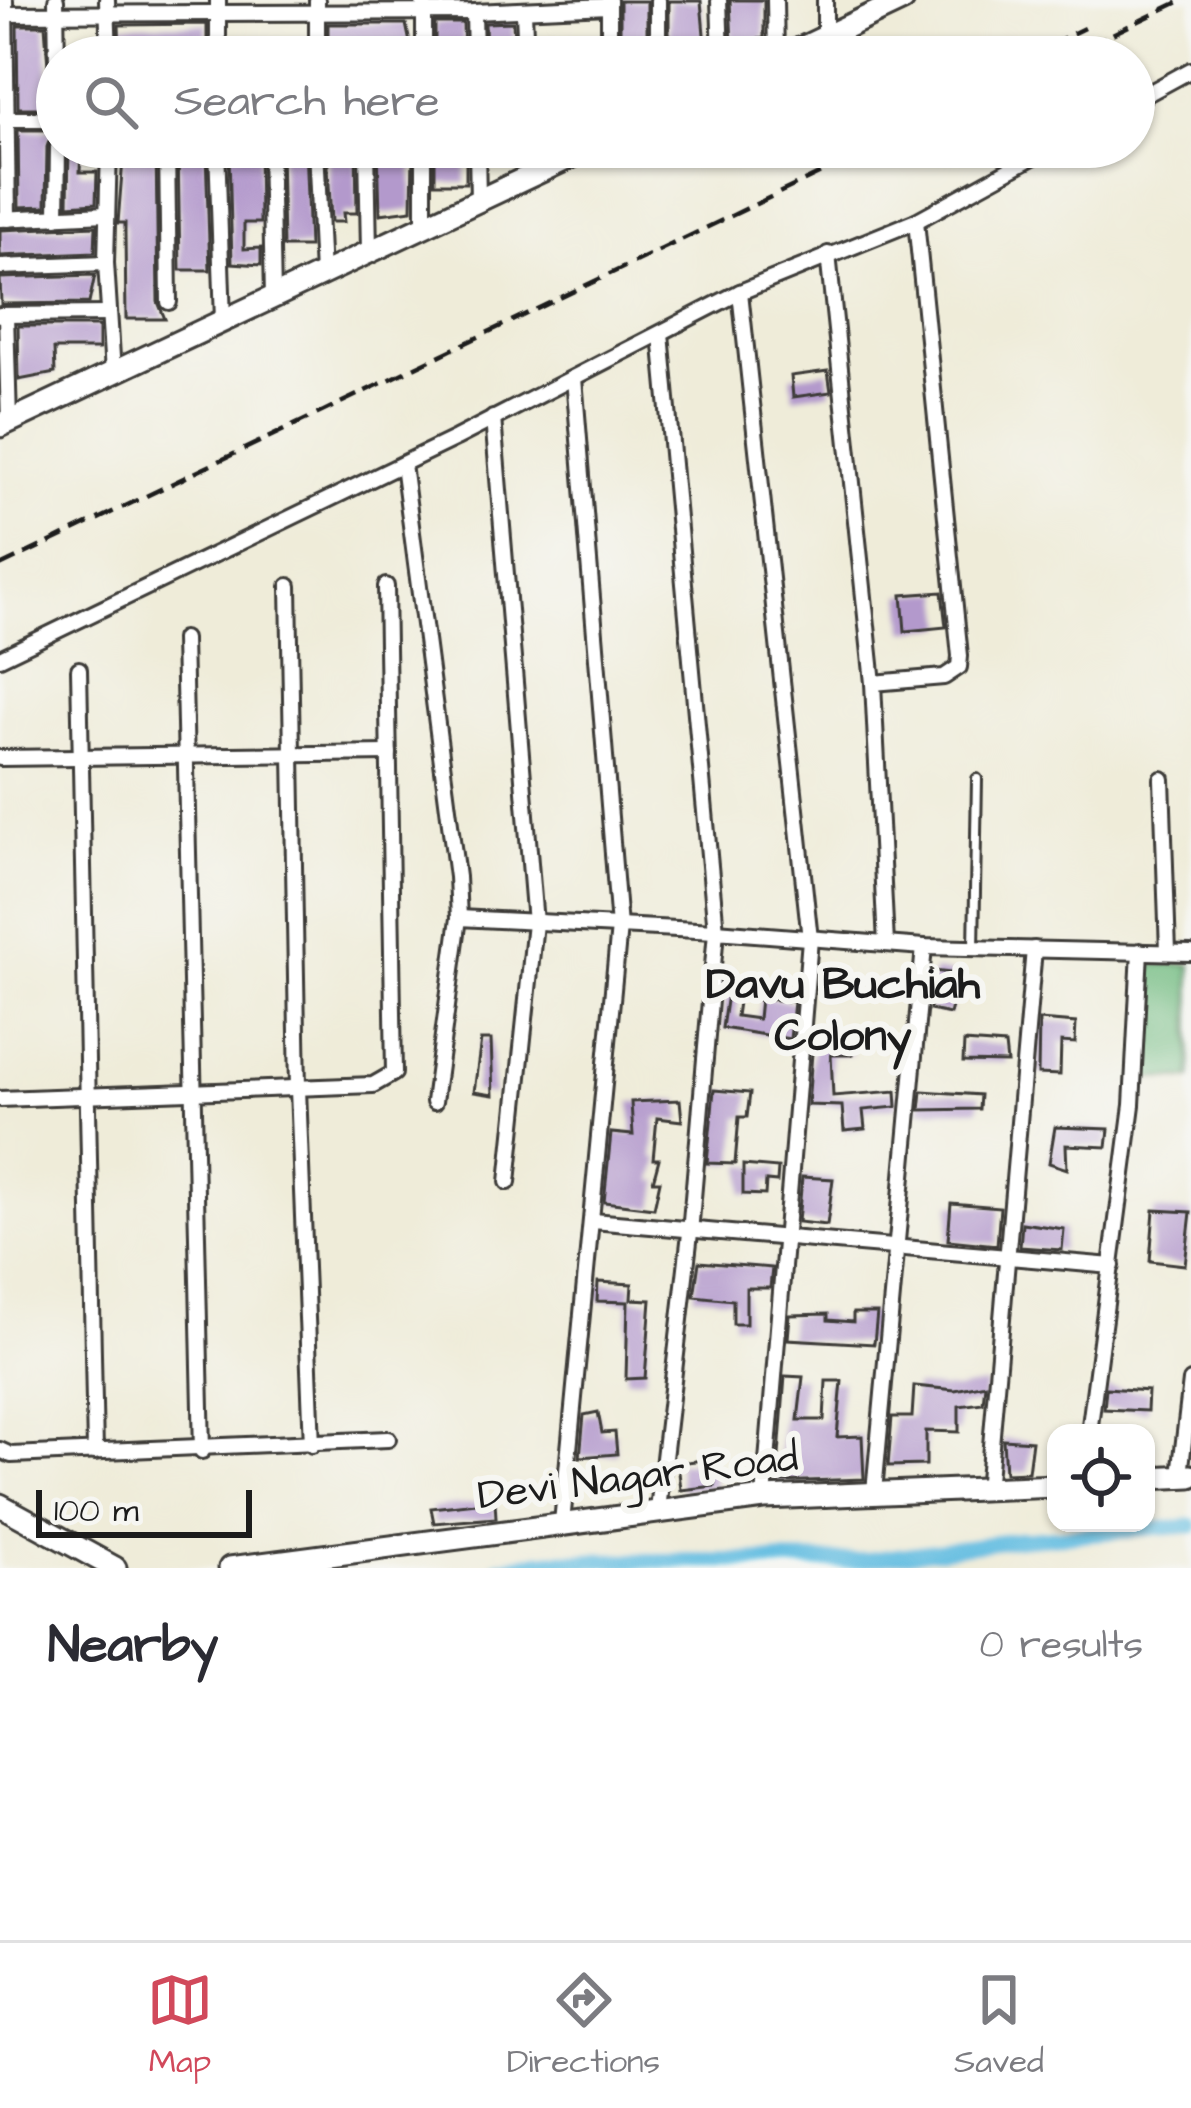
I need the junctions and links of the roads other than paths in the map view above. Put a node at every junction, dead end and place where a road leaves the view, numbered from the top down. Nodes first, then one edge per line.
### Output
1 (658, 0) edge
2 (719, 0) edge
3 (775, 0) edge
4 (825, 0) edge
5 (903, 0) edge
6 (609, 3) edge
7 (56, 6) edge
8 (108, 6) edge
9 (170, 6) edge
10 (218, 6) edge
11 (265, 6) edge
12 (318, 6) edge
13 (364, 6) edge
14 (424, 7) edge
15 (874, 7) edge
16 (4, 9) edge
17 (475, 12) junction
18 (524, 12) junction
19 (56, 36) edge
20 (109, 36) edge
21 (317, 36) edge
22 (476, 36) edge
23 (525, 36) edge
24 (610, 36) edge
25 (658, 36) edge
26 (720, 36) edge
27 (778, 36) edge
28 (825, 36) edge
29 (827, 36) edge
30 (3, 68) edge
31 (1191, 70) edge
32 (1155, 90) edge
33 (3, 119) edge
34 (36, 119) edge
35 (58, 168) edge
36 (108, 168) edge
37 (166, 168) edge
38 (218, 168) edge
39 (270, 168) edge
40 (317, 168) edge
41 (368, 168) edge
42 (424, 168) edge
43 (477, 168) edge
44 (532, 168) edge
45 (547, 168) edge
46 (1013, 168) edge
47 (532, 175) junction
48 (478, 201) junction
49 (106, 214) junction
50 (57, 217) junction
51 (4, 219) edge
52 (916, 221) junction
53 (424, 226) junction
54 (369, 252) junction
55 (828, 254) junction
56 (106, 263) junction
57 (0, 267) edge
58 (322, 274) junction
59 (740, 292) junction
60 (273, 298) junction
61 (169, 302) dead end
62 (108, 314) junction
63 (3, 315) edge
64 (223, 321) junction
65 (661, 334) junction
66 (112, 374) junction
67 (574, 379) junction
68 (494, 418) junction
69 (5, 424) edge
70 (403, 464) junction
71 (290, 586) dead end
72 (386, 586) dead end
73 (183, 639) dead end
74 (0, 658) edge
75 (79, 669) dead end
76 (873, 683) junction
77 (388, 753) junction
78 (290, 756) junction
79 (0, 758) edge
80 (185, 758) junction
81 (81, 759) junction
82 (1162, 778) dead end
83 (977, 779) dead end
84 (459, 918) junction
85 (535, 923) junction
86 (619, 927) junction
87 (716, 931) junction
88 (811, 940) junction
89 (886, 944) junction
90 (924, 947) junction
91 (974, 948) junction
92 (1034, 949) junction
93 (1140, 951) junction
94 (1168, 952) junction
95 (1191, 953) edge
96 (298, 1089) junction
97 (194, 1093) junction
98 (91, 1096) junction
99 (0, 1099) edge
100 (434, 1102) dead end
101 (508, 1182) dead end
102 (593, 1221) junction
103 (690, 1233) junction
104 (785, 1242) junction
105 (893, 1247) junction
106 (1008, 1257) junction
107 (1112, 1266) junction
108 (1191, 1381) edge
109 (1090, 1424) edge
110 (388, 1439) dead end
111 (312, 1445) junction
112 (0, 1450) edge
113 (202, 1451) junction
114 (95, 1452) junction
115 (1185, 1476) edge
116 (1155, 1478) edge
117 (1047, 1487) edge
118 (874, 1492) junction
119 (987, 1492) junction
120 (764, 1498) junction
121 (0, 1505) edge
122 (658, 1510) junction
123 (562, 1523) junction
124 (116, 1568) edge
125 (230, 1568) edge

1 - 25 street
2 - 26 street
3 - 27 street
4 - 28 street
5 - 15 street
6 - 18 street
6 - 24 street
7 - 8 street
7 - 16 street
7 - 19 street
8 - 9 street
8 - 20 street
9 - 10 street
10 - 11 street
11 - 12 street
12 - 13 street
12 - 21 street
13 - 14 street
14 - 17 street
15 - 29 street
16 - 30 street
17 - 18 street
17 - 22 street
18 - 23 street
30 - 33 street
31 - 32 street
33 - 34 street
33 - 51 street
35 - 50 street
36 - 49 street
37 - 61 street
38 - 64 street
39 - 60 street
40 - 58 street
41 - 54 street
42 - 53 street
43 - 48 street
44 - 47 street
45 - 47 street
46 - 52 street
47 - 48 street
48 - 53 street
49 - 50 street
49 - 56 street
50 - 51 street
52 - 55 street
52 - 76 street
53 - 54 street
54 - 58 street
55 - 59 street
55 - 76 street
56 - 57 street
56 - 62 street
58 - 60 street
59 - 65 street
59 - 88 street
60 - 64 street
62 - 63 street
62 - 66 street
63 - 69 street
64 - 66 street
65 - 67 street
65 - 87 street
66 - 69 street
67 - 68 street
67 - 86 street
68 - 70 street
68 - 85 street
70 - 74 street
70 - 84 street
71 - 78 street
72 - 77 street
73 - 80 street
75 - 81 street
76 - 89 street
77 - 78 street
77 - 96 street
78 - 80 street
78 - 96 street
79 - 81 street
80 - 81 street
80 - 97 street
81 - 98 street
82 - 94 street
83 - 91 lane
84 - 85 street
84 - 100 street
85 - 86 street
85 - 101 street
86 - 87 street
86 - 102 street
87 - 88 street
87 - 103 street
88 - 89 street
88 - 104 street
89 - 90 street
90 - 91 street
90 - 105 street
91 - 92 street
92 - 93 street
92 - 106 street
93 - 94 street
93 - 107 street
94 - 95 street
96 - 97 street
96 - 111 street
97 - 98 street
97 - 113 street
98 - 99 street
98 - 114 street
102 - 103 street
102 - 123 street
103 - 104 street
103 - 122 street
104 - 105 street
104 - 120 street
105 - 106 street
105 - 118 street
106 - 107 street
106 - 119 street
107 - 109 street
108 - 115 street
110 - 111 street
111 - 113 street
112 - 114 street
113 - 114 street
115 - 116 street
117 - 119 street, Devi Nagar Road
118 - 119 street, Devi Nagar Road
118 - 120 street, Devi Nagar Road
120 - 122 street, Devi Nagar Road
121 - 124 street
122 - 123 street, Devi Nagar Road
123 - 125 street, Devi Nagar Road

